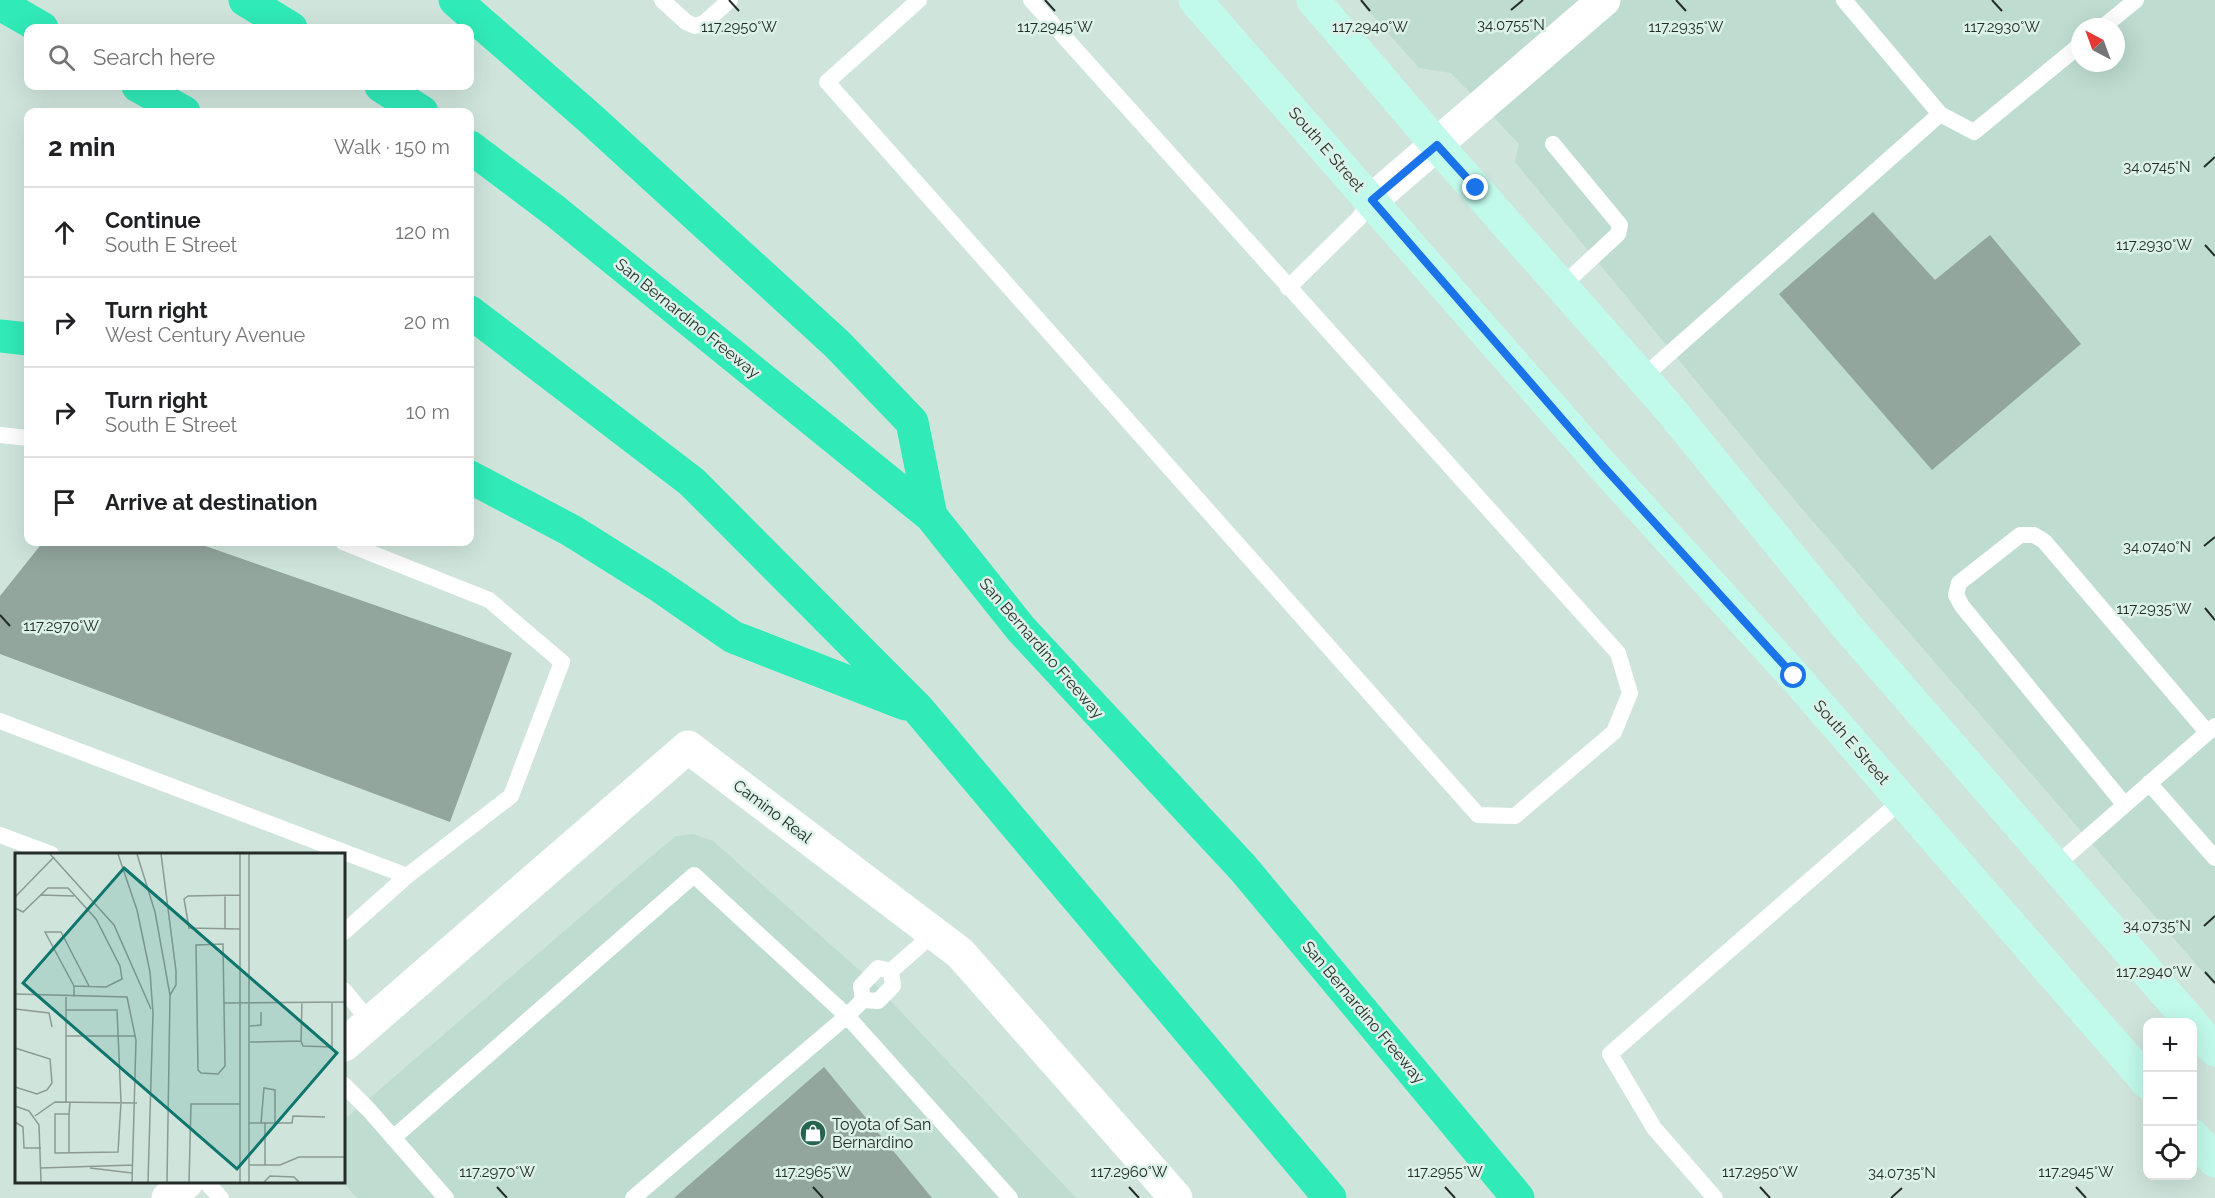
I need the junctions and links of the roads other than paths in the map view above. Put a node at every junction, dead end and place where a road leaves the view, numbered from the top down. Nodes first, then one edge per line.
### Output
1 (245, 0) edge
2 (455, 0) edge
3 (662, 0) edge
4 (730, 0) edge
5 (919, 0) edge
6 (1031, 0) edge
7 (1195, 0) edge
8 (1313, 0) edge
9 (1604, 0) edge
10 (1844, 0) edge
11 (2136, 0) edge
12 (0, 4) edge
13 (2114, 18) edge
14 (35, 24) edge
15 (284, 24) edge
16 (2071, 52) edge
17 (145, 90) edge
18 (387, 90) edge
19 (176, 108) edge
20 (416, 108) edge
21 (1940, 114) junction
22 (1553, 144) dead end
23 (1437, 145) junction
24 (474, 150) edge
25 (1372, 200) junction
26 (1563, 285) junction
27 (1288, 288) junction
28 (474, 315) edge
29 (0, 336) edge
30 (24, 339) edge
31 (1643, 377) junction
32 (0, 435) edge
33 (24, 438) edge
34 (474, 479) edge
35 (931, 516) junction
36 (353, 546) edge
37 (918, 709) junction
38 (0, 721) edge
39 (2211, 729) edge
40 (2149, 783) junction
41 (1902, 800) junction
42 (2124, 804) junction
43 (0, 835) edge
44 (46, 853) edge
45 (2215, 858) edge
46 (2055, 866) junction
47 (407, 876) junction
48 (345, 931) edge
49 (934, 933) junction
50 (891, 971) junction
51 (345, 991) edge
52 (863, 1000) junction
53 (847, 1016) junction
54 (2188, 1018) edge
55 (370, 1022) junction
56 (2197, 1029) edge
57 (345, 1045) edge
58 (2215, 1050) edge
59 (2143, 1077) edge
60 (345, 1086) edge
61 (393, 1138) junction
62 (2197, 1140) edge
63 (2215, 1161) edge
64 (186, 1183) edge
65 (208, 1183) edge
66 (168, 1198) edge
67 (221, 1198) edge
68 (446, 1198) edge
69 (633, 1198) edge
70 (1010, 1198) edge
71 (1176, 1198) edge
72 (1330, 1198) edge
73 (1518, 1198) edge
74 (1715, 1198) edge

1 - 15 highway
2 - 35 highway
3 - 4 lane
5 - 27 lane
6 - 27 lane
7 - 25 main road, South E Street
8 - 23 main road
9 - 23 street
10 - 21 lane
11 - 13 lane
12 - 14 highway
16 - 21 lane
17 - 19 highway
18 - 20 highway
21 - 31 lane
22 - 26 lane
23 - 25 street
23 - 26 main road
24 - 35 highway, San Bernardino Freeway
25 - 27 lane
25 - 41 main road, South E Street
26 - 31 main road
28 - 37 highway
29 - 30 highway
31 - 46 main road
32 - 33 lane
34 - 37 highway
35 - 73 highway, San Bernardino Freeway
36 - 47 lane
37 - 72 highway
38 - 47 lane
39 - 40 lane
39 - 42 lane
40 - 42 lane
40 - 45 lane
41 - 59 main road, South E Street
41 - 74 lane
42 - 46 lane
43 - 44 lane
46 - 54 main road
47 - 48 lane
49 - 50 lane
49 - 55 street, Camino Real
49 - 71 street, Camino Real
50 - 52 lane
50 - 52 lane
51 - 55 lane
52 - 53 lane
53 - 61 lane
53 - 69 lane
53 - 70 lane
55 - 57 street, Camino Real
56 - 58 main road
60 - 61 lane
61 - 68 lane
62 - 63 main road
64 - 66 street
65 - 67 lane

